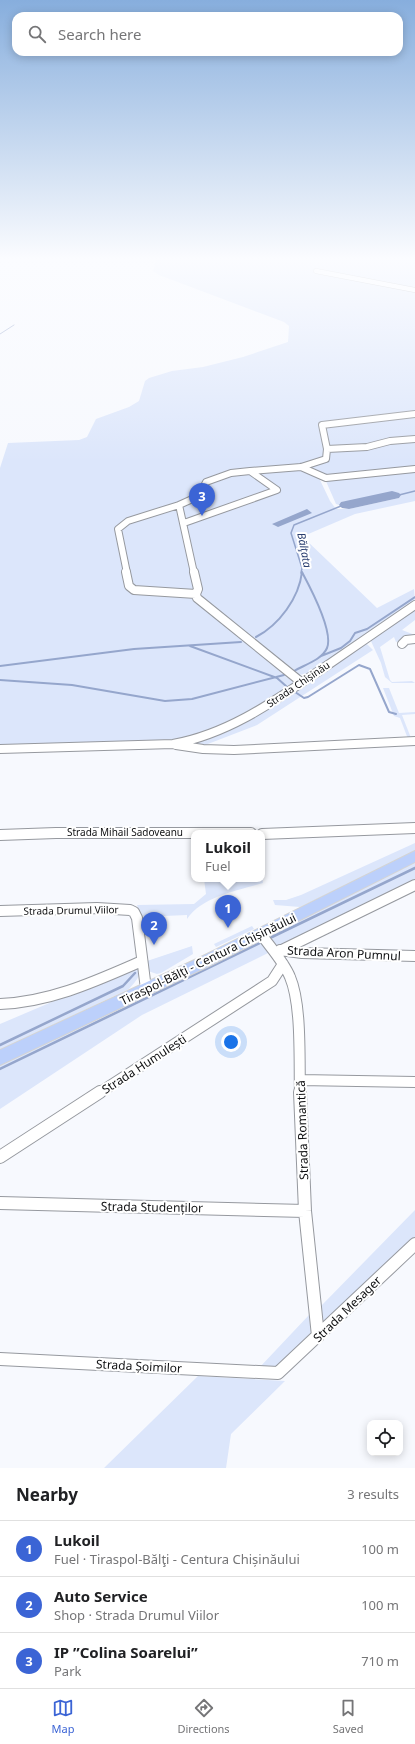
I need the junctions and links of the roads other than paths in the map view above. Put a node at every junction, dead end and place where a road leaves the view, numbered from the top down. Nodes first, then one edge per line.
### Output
1 (415, 414) edge
2 (415, 439) edge
3 (327, 449) junction
4 (302, 467) junction
5 (415, 469) edge
6 (250, 471) junction
7 (179, 505) junction
8 (184, 523) junction
9 (196, 594) junction
10 (415, 605) edge
11 (415, 639) edge
12 (402, 644) dead end
13 (301, 682) junction
14 (415, 741) edge
15 (173, 744) junction
16 (0, 749) edge
17 (415, 828) edge
18 (191, 833) edge
19 (265, 834) edge
20 (0, 835) edge
21 (415, 856) edge
22 (415, 885) edge
23 (0, 911) edge
24 (261, 934) junction
25 (277, 949) junction
26 (415, 956) edge
27 (142, 961) junction
28 (282, 964) junction
29 (146, 989) junction
30 (0, 1004) edge
31 (0, 1058) edge
32 (300, 1080) junction
33 (415, 1082) edge
34 (0, 1157) edge
35 (0, 1203) edge
36 (305, 1211) junction
37 (415, 1244) edge
38 (318, 1336) junction
39 (0, 1359) edge
40 (278, 1374) joint

1 - 3 street
2 - 3 street
3 - 4 street
4 - 5 street
4 - 6 street
6 - 7 street
6 - 8 street
7 - 8 street
7 - 9 street
8 - 9 street
9 - 13 street
10 - 13 street, Strada Chișinău
11 - 12 street
13 - 15 street, Strada Chișinău
14 - 15 street, Strada Chișinău
15 - 16 street, Strada Chișinău
17 - 19 street
18 - 20 street, Strada Mihail Sadoveanu
21 - 24 highway, Tiraspol-Bălţi - Centura Chișinăului
22 - 25 street
23 - 27 street, Strada Drumul Viilor
24 - 25 street, Strada Romantică
24 - 29 highway, Tiraspol-Bălţi - Centura Chișinăului
25 - 26 street, Strada Aron Pumnul
25 - 28 street, Strada Romantică
27 - 29 street, Strada Drumul Viilor
27 - 30 street
28 - 32 street, Strada Romantică
28 - 34 street, Strada Humulești
29 - 31 highway, Tiraspol-Bălţi - Centura Chișinăului
32 - 33 street
32 - 36 street, Strada Romantică
35 - 36 street, Strada Studenților
36 - 38 street, Strada Romantică
37 - 38 street, Strada Mesager
38 - 40 street, Strada Mesager
39 - 40 street, Strada Șoimilor

